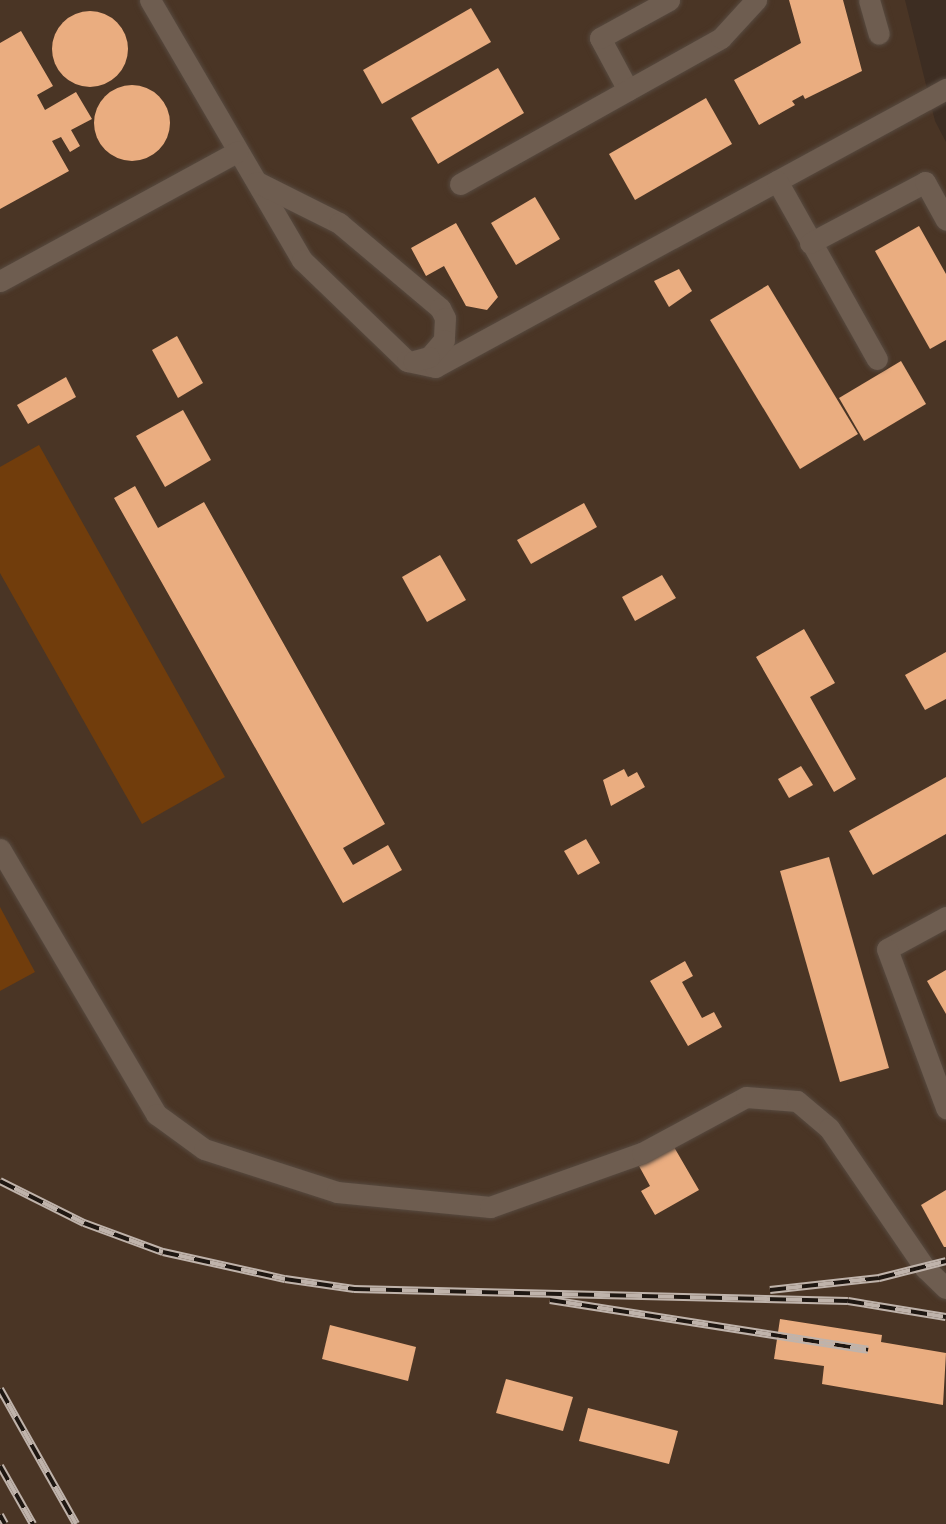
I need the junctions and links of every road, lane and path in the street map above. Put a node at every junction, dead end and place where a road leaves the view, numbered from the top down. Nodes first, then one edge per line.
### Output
1 (150, 0) edge
2 (669, 0) edge
3 (756, 0) edge
4 (869, 0) edge
5 (879, 34) dead end
6 (946, 89) edge
7 (628, 90) junction
8 (239, 151) junction
9 (777, 181) junction
10 (257, 182) junction
11 (460, 184) dead end
12 (946, 220) edge
13 (810, 243) junction
14 (0, 281) edge
15 (877, 359) dead end
16 (407, 361) junction
17 (0, 849) edge
18 (946, 917) edge
19 (946, 1108) edge
20 (946, 1288) edge

1 - 8 lane
2 - 7 lane
3 - 7 lane
4 - 5 lane
6 - 9 lane
7 - 11 lane
8 - 10 lane
8 - 14 lane
9 - 13 lane
9 - 16 lane
10 - 16 lane
10 - 16 lane
12 - 13 lane
13 - 15 lane
17 - 20 lane
18 - 19 lane

